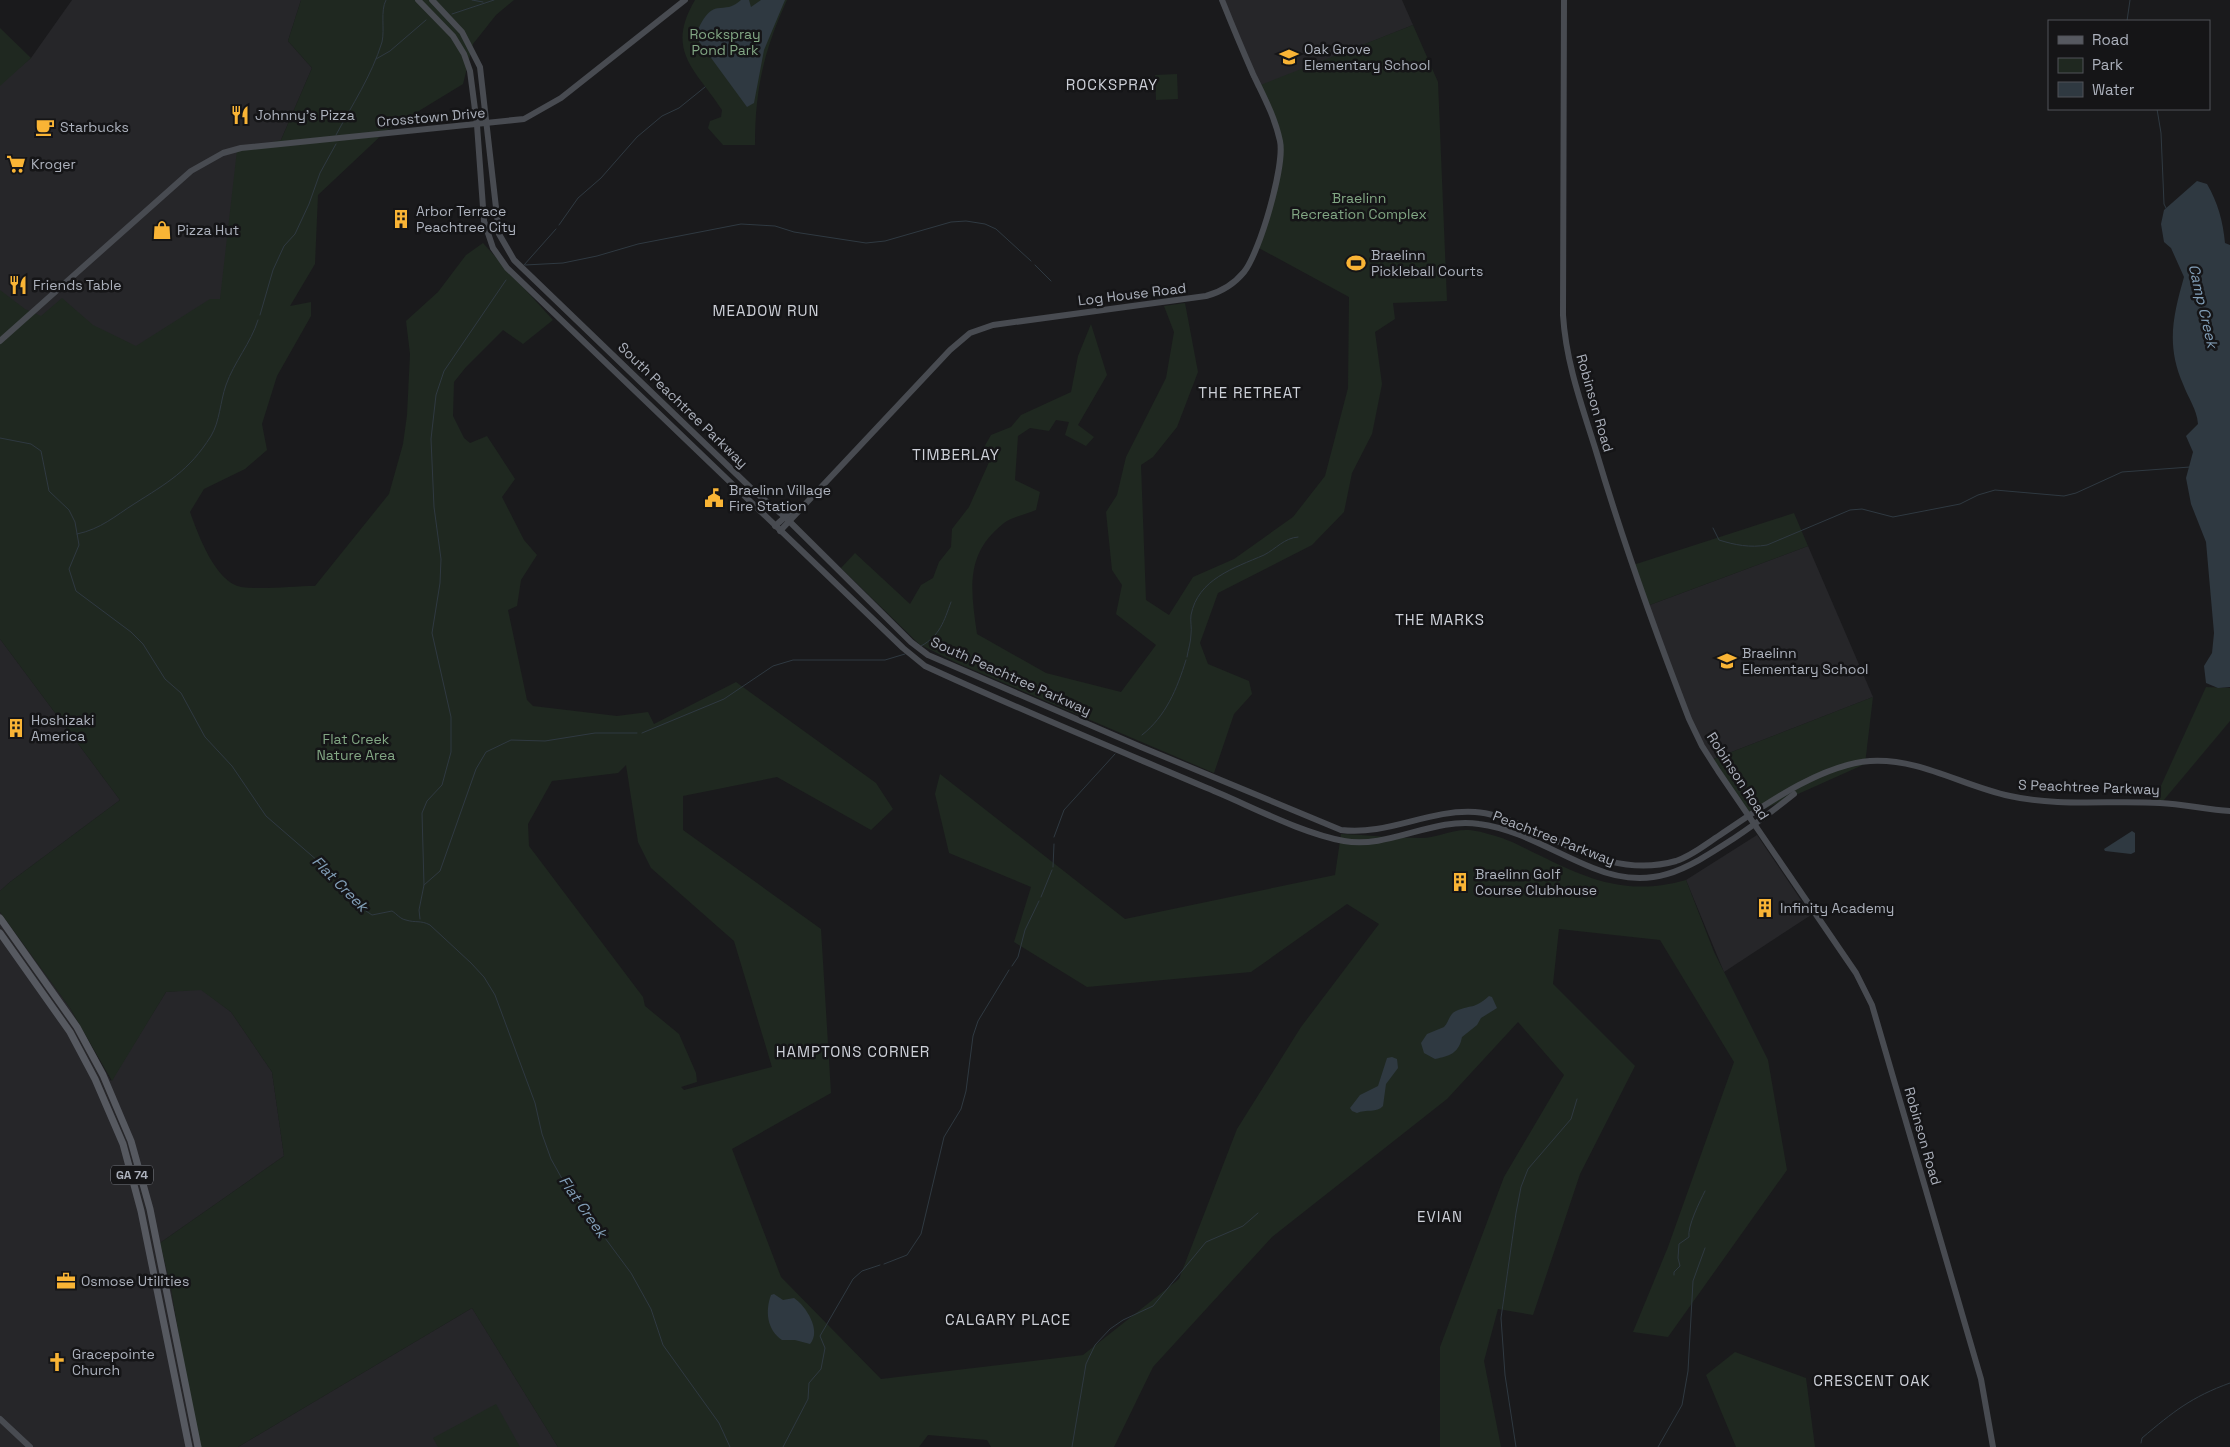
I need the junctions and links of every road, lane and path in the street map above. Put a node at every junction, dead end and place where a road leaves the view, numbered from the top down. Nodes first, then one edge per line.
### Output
1 (418, 0) edge
2 (432, 0) edge
3 (685, 0) edge
4 (1222, 0) edge
5 (1564, 0) edge
6 (486, 124) junction
7 (477, 125) junction
8 (0, 341) edge
9 (801, 507) junction
10 (785, 517) junction
11 (790, 522) junction
12 (778, 529) junction
13 (1175, 774) joint
14 (1806, 783) junction
15 (2230, 811) edge
16 (1749, 816) junction
17 (1435, 817) joint
18 (1755, 825) junction
19 (0, 918) edge
20 (0, 933) edge
21 (158, 1249) junction
22 (150, 1251) junction
23 (0, 1419) edge
24 (30, 1447) edge
25 (189, 1447) edge
26 (198, 1447) edge
27 (1992, 1447) edge

1 - 7 street, South Peachtree Parkway
2 - 6 street, South Peachtree Parkway
3 - 6 street, Crosstown Drive
4 - 9 street, Log House Road
5 - 16 street, Robinson Road
6 - 7 street, Crosstown Drive
6 - 10 street, South Peachtree Parkway
7 - 8 street, Crosstown Drive
7 - 12 street, South Peachtree Parkway
9 - 10 street, Log House Road
9 - 11 street, Log House Road
10 - 11 street, South Peachtree Parkway
10 - 12 street, Log House Road
11 - 12 street, Log House Road
11 - 17 street, South Peachtree Parkway
12 - 13 street, South Peachtree Parkway
13 - 18 street, Peachtree Parkway
14 - 15 street, S Peachtree Parkway
14 - 16 street, Peachtree Parkway
14 - 18 street, Peachtree Parkway
16 - 17 street, Peachtree Parkway
16 - 18 street, Robinson Road
18 - 27 street, Robinson Road
19 - 21 main road, GA 74
20 - 22 main road, GA 74
21 - 22 main road
21 - 26 main road, GA 74
22 - 25 main road, GA 74
23 - 24 street

